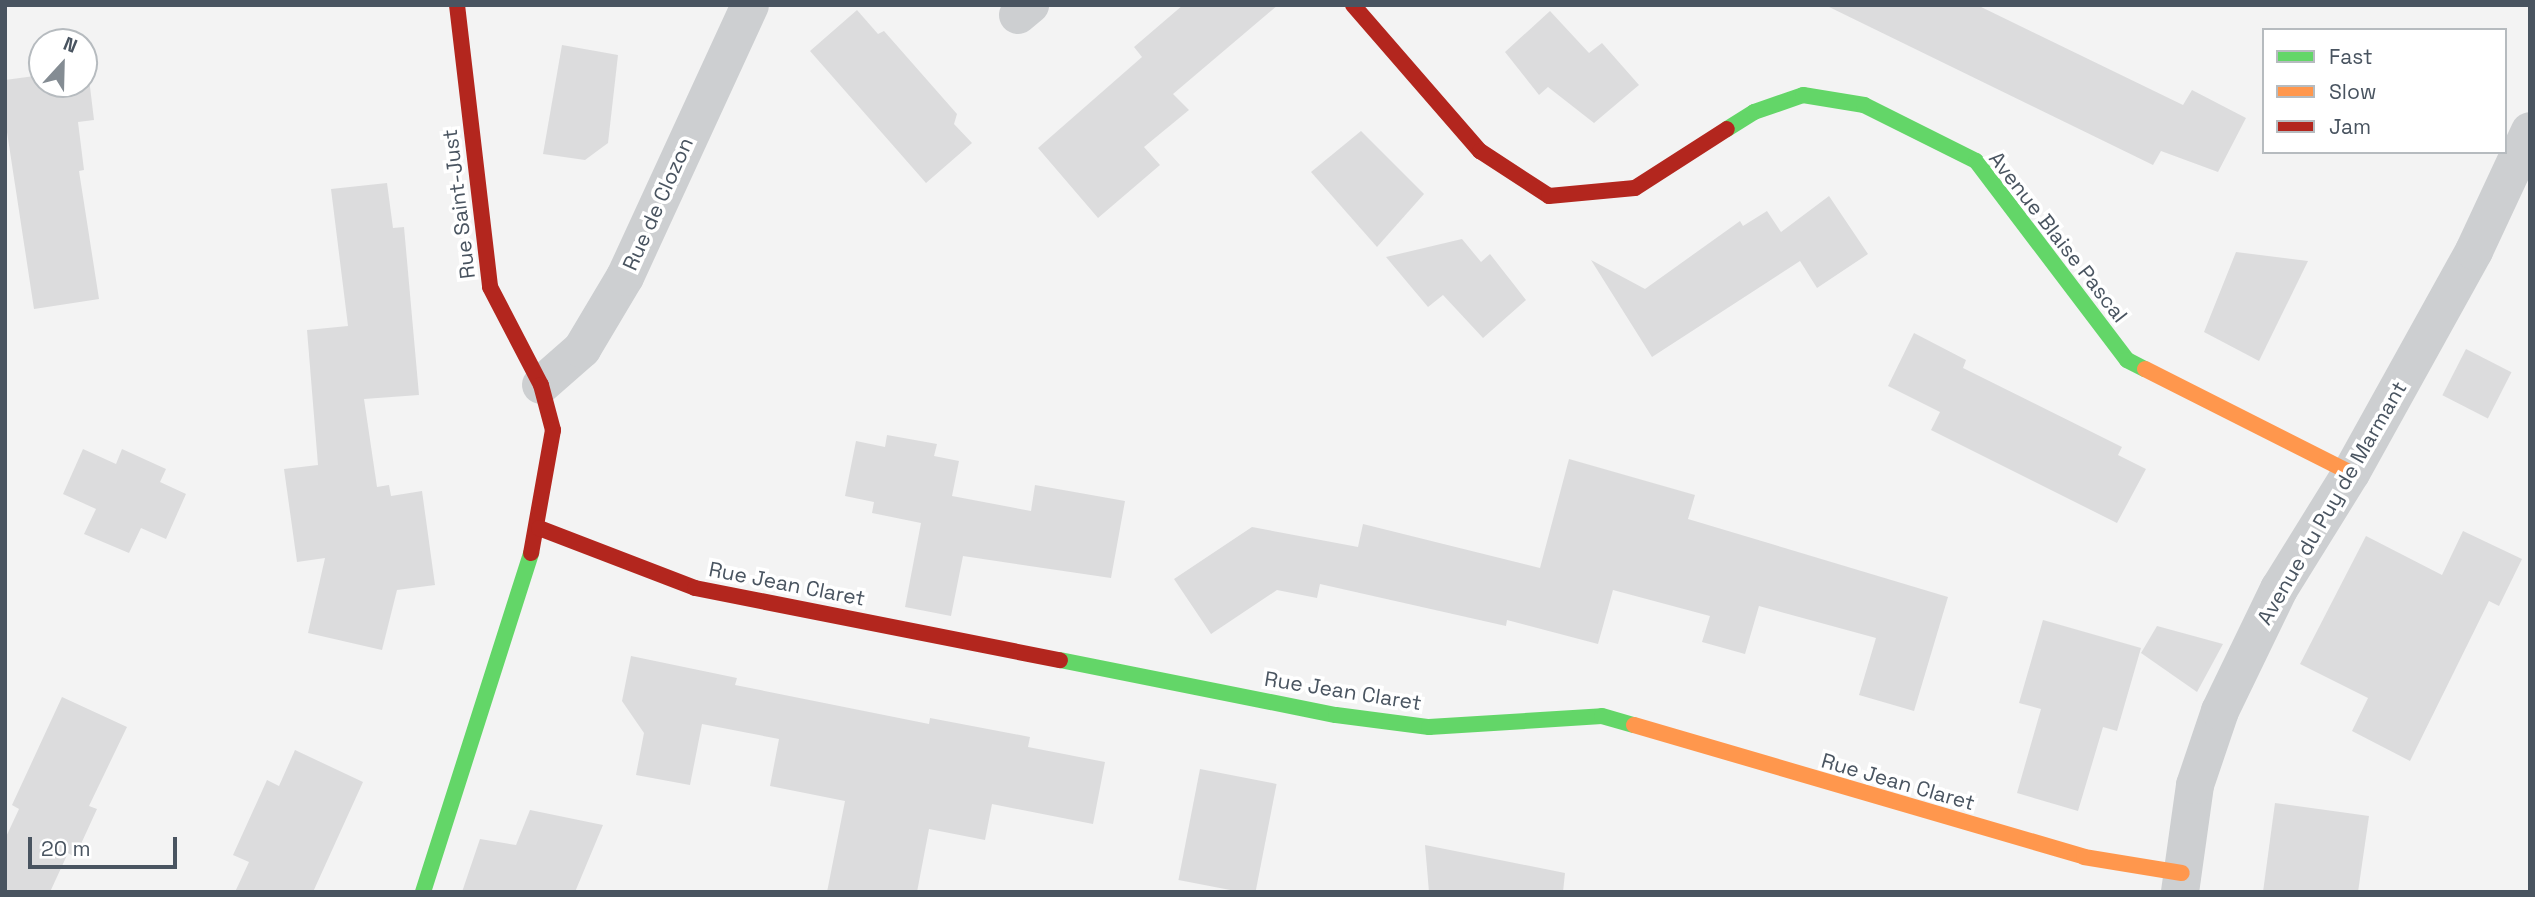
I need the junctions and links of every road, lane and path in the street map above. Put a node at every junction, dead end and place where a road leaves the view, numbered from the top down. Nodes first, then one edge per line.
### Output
1 (457, 5) edge
2 (750, 5) edge
3 (1353, 5) edge
4 (2530, 131) edge
5 (541, 385) junction
6 (2351, 473) junction
7 (539, 528) junction
8 (2181, 883) edge
9 (423, 892) edge

1 - 5 street, Rue Saint-Just
2 - 5 street, Rue de Clozon
3 - 6 street, Avenue Blaise Pascal
4 - 6 street, Avenue du Puy de Marmant
5 - 7 street, Rue Saint-Just
6 - 8 street, Avenue du Puy de Marmant
7 - 8 street, Rue Jean Claret
7 - 9 street, Rue Saint-Just

